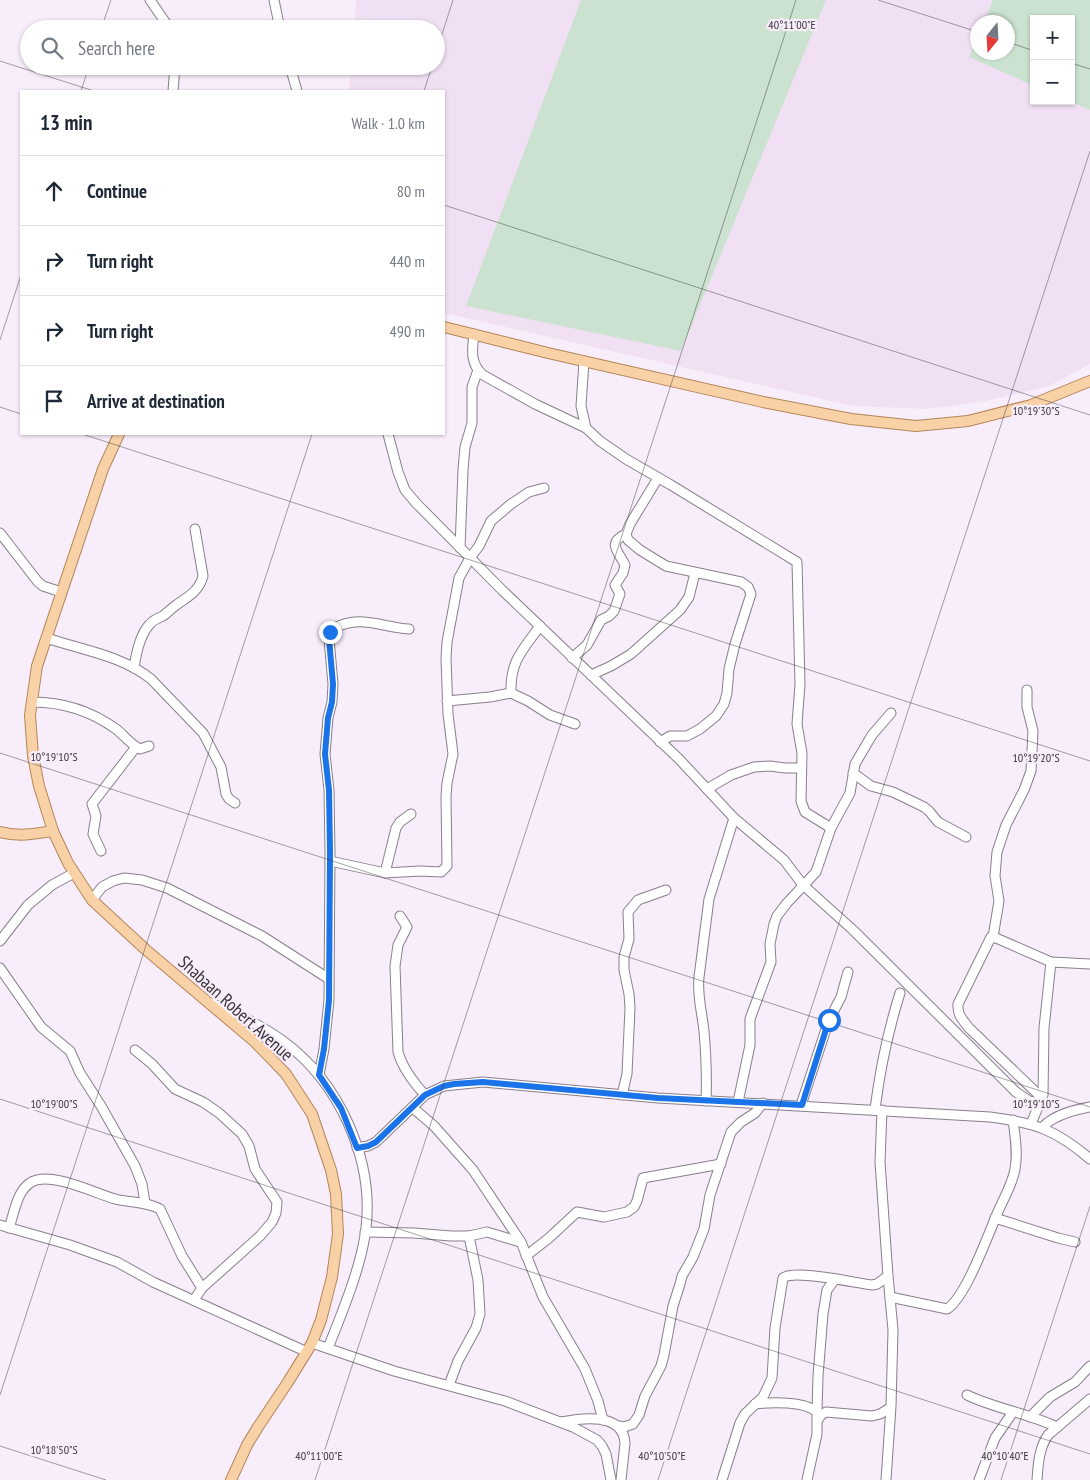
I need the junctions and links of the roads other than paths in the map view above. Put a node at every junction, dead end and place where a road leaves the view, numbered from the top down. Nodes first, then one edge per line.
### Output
1 (150, 0) edge
2 (274, 0) edge
3 (164, 20) edge
4 (278, 20) edge
5 (175, 75) edge
6 (293, 75) edge
7 (174, 90) edge
8 (297, 90) edge
9 (445, 327) edge
10 (474, 334) junction
11 (584, 361) junction
12 (478, 370) junction
13 (1090, 381) edge
14 (586, 428) junction
15 (119, 435) edge
16 (388, 435) edge
17 (658, 478) junction
18 (544, 488) dead end
19 (195, 529) dead end
20 (0, 533) edge
21 (626, 534) junction
22 (460, 548) junction
23 (470, 558) junction
24 (695, 573) junction
25 (61, 592) junction
26 (540, 626) junction
27 (409, 629) dead end
28 (46, 638) junction
29 (572, 658) junction
30 (134, 668) junction
31 (591, 674) junction
32 (1028, 690) dead end
33 (511, 693) junction
34 (447, 701) junction
35 (32, 702) junction
36 (891, 713) dead end
37 (575, 724) dead end
38 (660, 742) junction
39 (149, 746) dead end
40 (136, 747) junction
41 (801, 768) junction
42 (853, 773) junction
43 (707, 789) junction
44 (235, 803) dead end
45 (411, 814) dead end
46 (734, 818) junction
47 (831, 828) junction
48 (53, 831) junction
49 (0, 832) edge
50 (966, 837) dead end
51 (101, 851) dead end
52 (330, 861) junction
53 (74, 873) junction
54 (385, 873) junction
55 (803, 885) junction
56 (666, 890) dead end
57 (92, 900) junction
58 (400, 916) dead end
59 (993, 937) junction
60 (0, 941) edge
61 (1051, 962) junction
62 (1090, 964) edge
63 (0, 968) edge
64 (848, 972) dead end
65 (329, 979) junction
66 (900, 993) dead end
67 (209, 1002) junction
68 (135, 1050) dead end
69 (319, 1075) junction
70 (425, 1095) junction
71 (622, 1095) junction
72 (1041, 1100) junction
73 (706, 1101) junction
74 (738, 1102) junction
75 (763, 1103) junction
76 (802, 1105) junction
77 (1090, 1107) edge
78 (413, 1108) junction
79 (879, 1110) junction
80 (1013, 1120) junction
81 (1031, 1124) junction
82 (1042, 1128) junction
83 (357, 1148) junction
84 (1090, 1158) edge
85 (721, 1164) junction
86 (145, 1203) junction
87 (995, 1218) junction
88 (4, 1226) edge
89 (365, 1232) junction
90 (469, 1236) junction
91 (521, 1242) junction
92 (1075, 1242) dead end
93 (526, 1256) junction
94 (888, 1276) junction
95 (835, 1280) junction
96 (202, 1288) junction
97 (890, 1297) junction
98 (194, 1300) junction
99 (310, 1347) junction
100 (328, 1348) junction
101 (1090, 1366) edge
102 (448, 1385) junction
103 (967, 1395) dead end
104 (1090, 1399) edge
105 (755, 1404) junction
106 (890, 1408) junction
107 (1013, 1412) junction
108 (818, 1416) junction
109 (1030, 1417) junction
110 (603, 1420) junction
111 (560, 1422) junction
112 (633, 1424) junction
113 (619, 1426) junction
114 (1057, 1427) junction
115 (625, 1443) junction
116 (231, 1480) edge
117 (611, 1480) edge
118 (621, 1480) edge
119 (722, 1480) edge
120 (806, 1480) edge
121 (886, 1480) edge
122 (979, 1480) edge
123 (1038, 1480) edge

1 - 3 street
2 - 4 street
5 - 7 street
6 - 8 street
9 - 10 main road
10 - 11 main road
10 - 12 street
11 - 13 main road
11 - 14 street
12 - 14 street
12 - 22 street
14 - 17 street
15 - 25 main road, Shabaan Robert Avenue
16 - 22 street
17 - 21 street
17 - 41 street
18 - 23 street
19 - 30 street
20 - 25 street
21 - 24 street
21 - 29 street
22 - 23 street
23 - 26 street
23 - 34 street
24 - 31 street
24 - 38 street
25 - 28 main road, Shabaan Robert Avenue
26 - 29 street
26 - 33 street
27 - 52 street
28 - 30 street
28 - 35 main road, Shabaan Robert Avenue
29 - 31 street
30 - 44 street
31 - 38 street
32 - 59 street
33 - 34 street
33 - 37 street
34 - 54 street
35 - 40 street
35 - 48 main road, Shabaan Robert Avenue
36 - 42 street
38 - 43 street
39 - 40 street
40 - 51 street
41 - 43 street
41 - 47 street
42 - 47 street
42 - 50 street
43 - 46 street
45 - 54 street
46 - 55 street
46 - 73 street
47 - 55 street
48 - 49 main road
48 - 53 main road, Shabaan Robert Avenue
52 - 54 street
52 - 65 street
53 - 57 main road, Shabaan Robert Avenue
53 - 60 street
55 - 72 street
55 - 74 street
56 - 71 street
57 - 65 street
57 - 67 main road, Shabaan Robert Avenue
58 - 70 street
59 - 61 street
59 - 72 street
61 - 62 street
61 - 72 street
63 - 86 street
64 - 76 street
65 - 69 street
66 - 79 street
67 - 69 street
67 - 99 main road, Shabaan Robert Avenue
68 - 96 street
69 - 83 street
70 - 71 street
70 - 78 street
71 - 73 street
72 - 81 street
73 - 74 street
74 - 75 street
75 - 76 street
75 - 85 street
76 - 79 street
77 - 82 street
78 - 83 street
78 - 91 street
79 - 80 street
79 - 94 street
80 - 81 street
80 - 87 street
81 - 82 street
82 - 84 street
83 - 89 street
85 - 93 street
85 - 112 street
86 - 88 street
86 - 96 street
87 - 92 street
87 - 97 street
88 - 98 street
89 - 90 street
89 - 100 street
90 - 91 street
90 - 102 street
91 - 93 street
93 - 110 street
94 - 95 street
94 - 97 street
95 - 105 street
95 - 108 street
96 - 98 street
97 - 106 street
98 - 99 street
99 - 100 street
99 - 116 main road, Shabaan Robert Avenue
100 - 102 street
101 - 109 street
102 - 111 street
103 - 107 street
104 - 114 street
105 - 108 street
105 - 119 street
106 - 108 street
106 - 121 street
107 - 109 street
107 - 122 street
108 - 120 street
109 - 114 street
110 - 111 street
110 - 113 street
111 - 117 street
112 - 113 street
112 - 115 street
113 - 115 street
114 - 123 street
115 - 118 street

